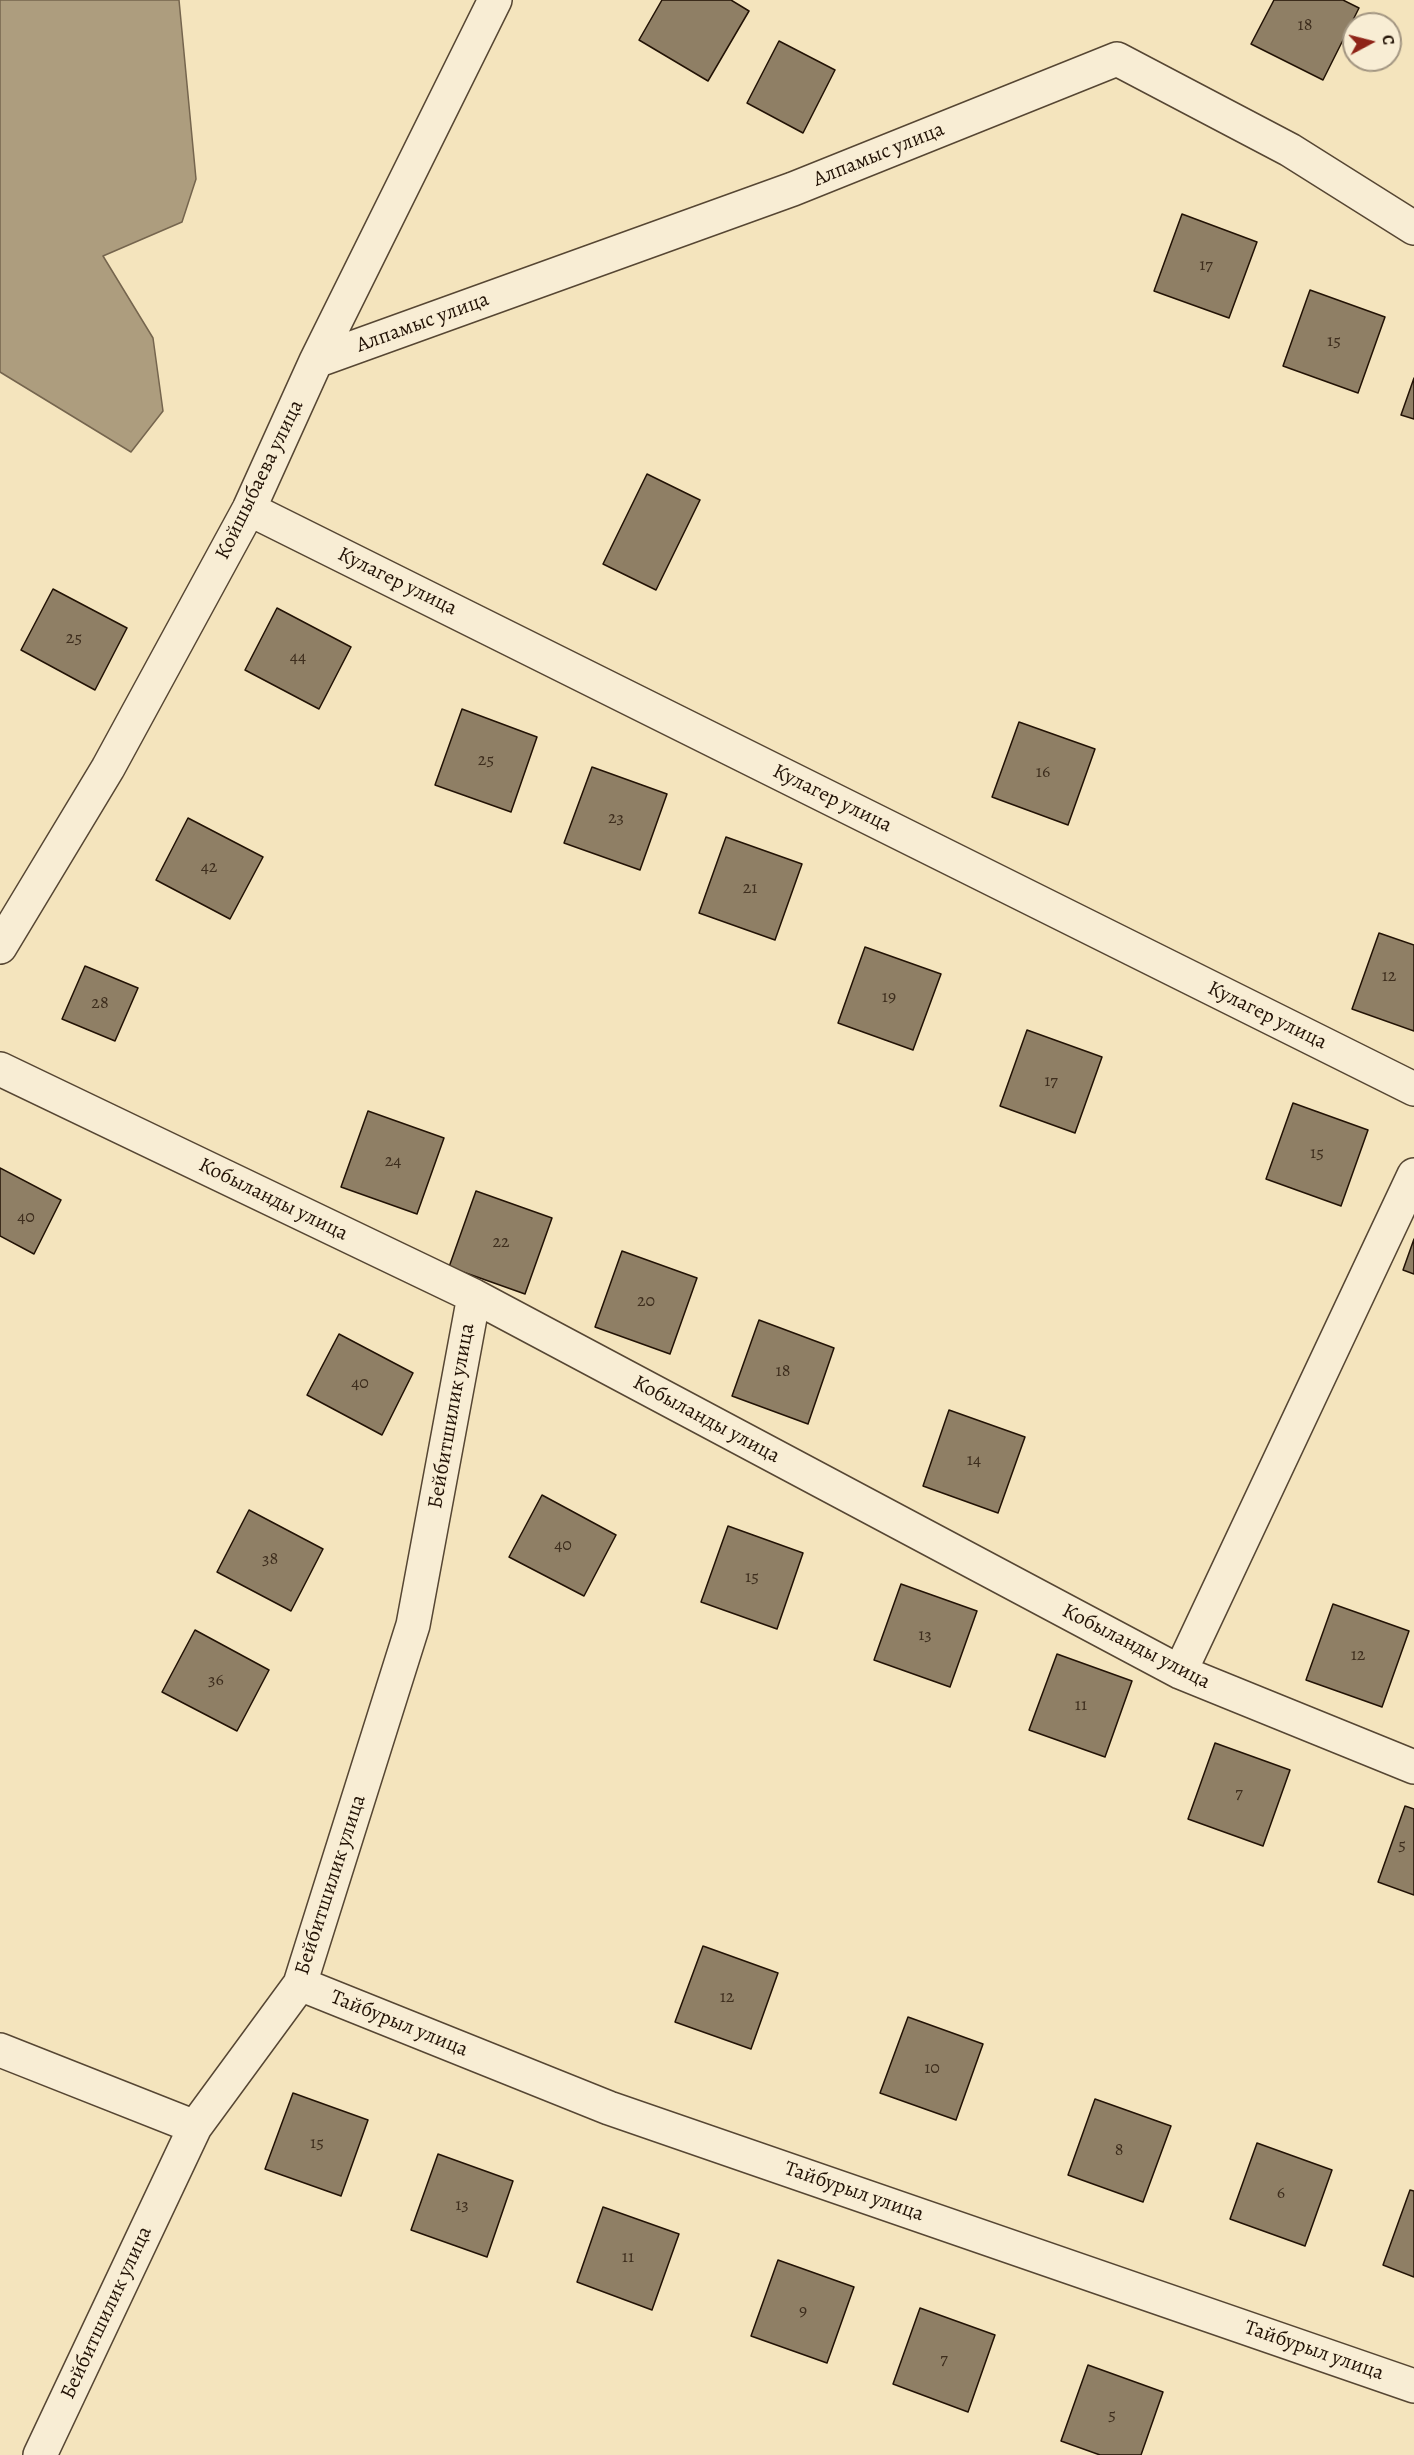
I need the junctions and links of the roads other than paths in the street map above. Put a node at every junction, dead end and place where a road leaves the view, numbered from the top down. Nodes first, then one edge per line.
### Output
1 (495, 0) edge
2 (1414, 228) edge
3 (316, 361) junction
4 (249, 509) junction
5 (0, 947) edge
6 (0, 1069) edge
7 (1414, 1089) edge
8 (1414, 1175) edge
9 (474, 1296) junction
10 (1180, 1672) junction
11 (1414, 1767) edge
12 (300, 1984) junction
13 (0, 2050) edge
14 (195, 2127) junction
15 (1414, 2386) edge
16 (40, 2455) edge

1 - 3 street, Койшыбаева улица
2 - 3 street, Алпамыс улица
3 - 4 street, Койшыбаева улица
4 - 5 street, Койшыбаева улица
4 - 7 street, Кулагер улица
6 - 9 street, Кобыланды улица
8 - 10 street
9 - 10 street, Кобыланды улица
9 - 12 street, Бейбитшилик улица
10 - 11 street, Кобыланды улица
12 - 14 street, Бейбитшилик улица
12 - 15 street, Тайбурыл улица
13 - 14 street
14 - 16 street, Бейбитшилик улица

